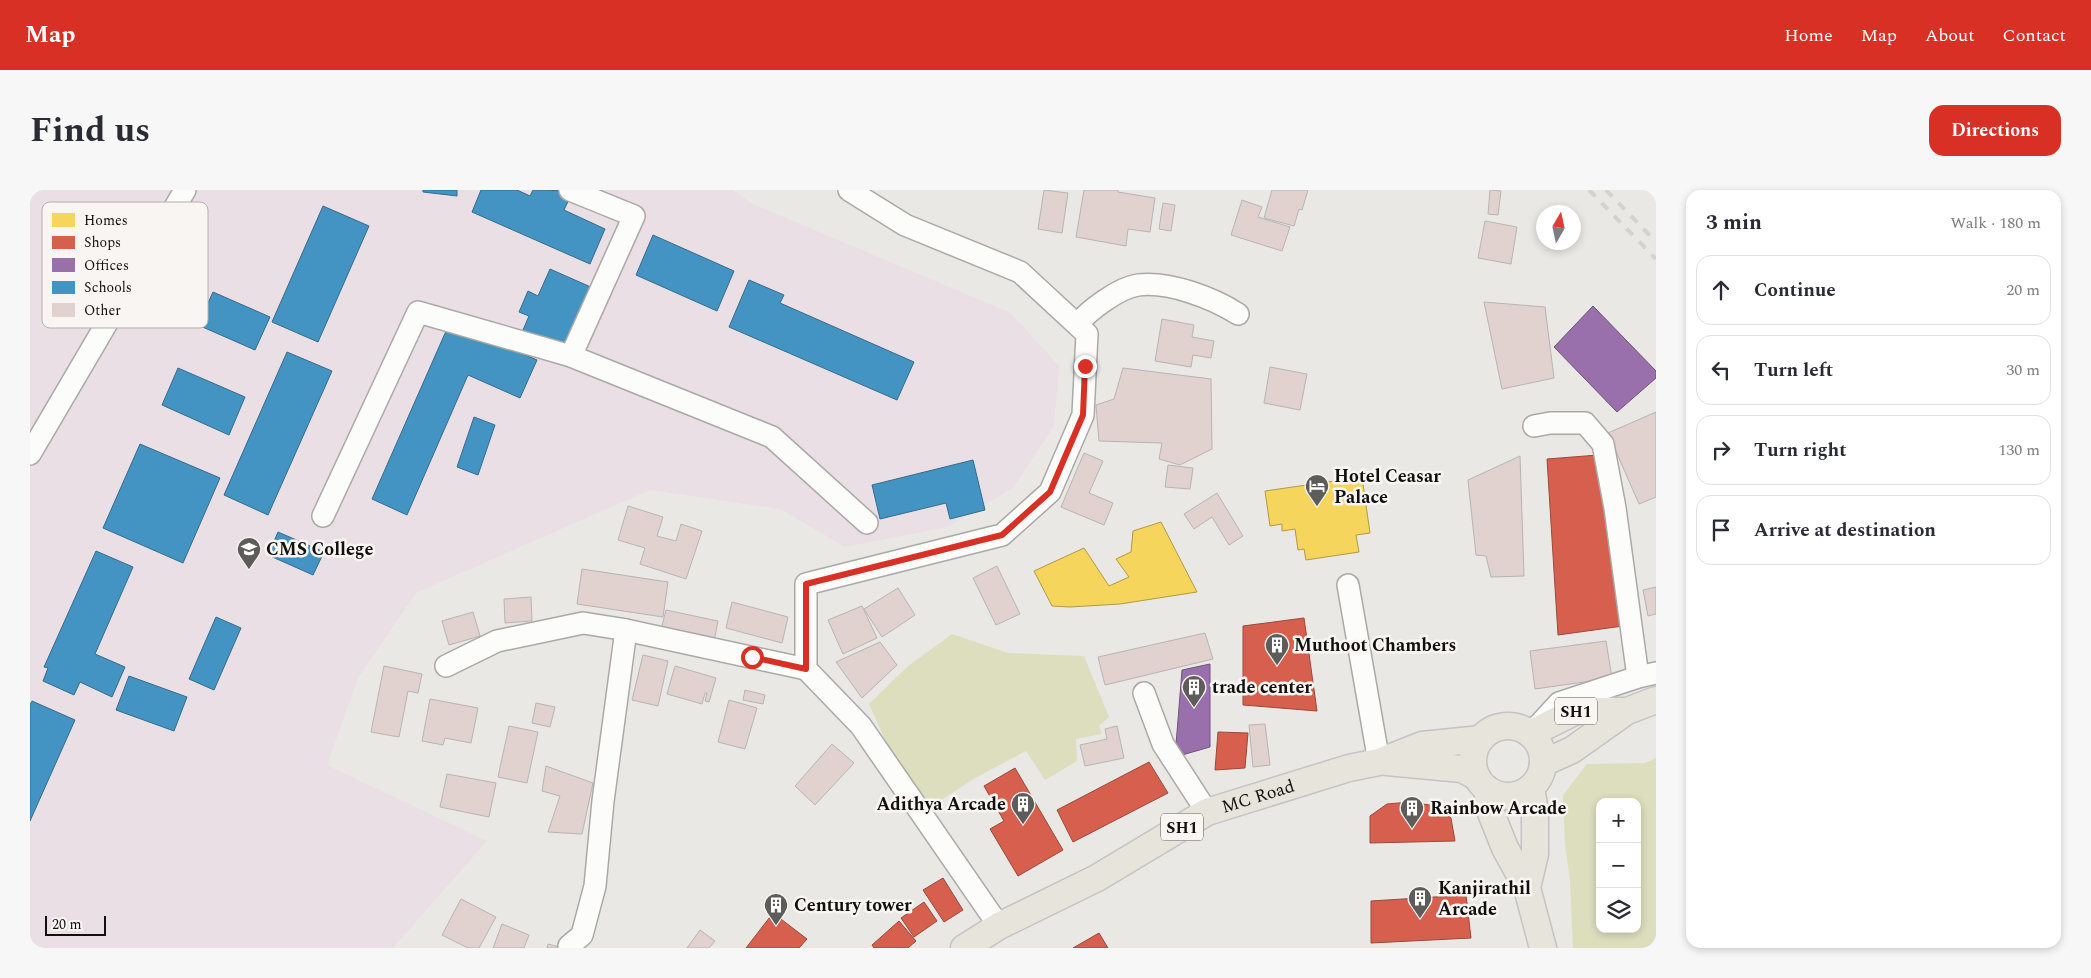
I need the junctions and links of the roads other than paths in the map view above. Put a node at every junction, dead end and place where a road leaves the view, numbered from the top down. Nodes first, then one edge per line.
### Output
1 (185, 190) edge
2 (570, 190) edge
3 (849, 190) edge
4 (178, 202) edge
5 (1238, 314) dead end
6 (1077, 324) junction
7 (104, 328) edge
8 (570, 356) junction
9 (1534, 426) dead end
10 (30, 454) edge
11 (323, 516) dead end
12 (867, 524) dead end
13 (1348, 585) dead end
14 (626, 630) junction
15 (446, 666) dead end
16 (806, 669) junction
17 (1647, 675) edge
18 (1144, 693) dead end
19 (1656, 700) edge
20 (1627, 711) junction
21 (1530, 734) junction
22 (1481, 739) junction
23 (1379, 762) junction
24 (1543, 764) junction
25 (1482, 783) junction
26 (1531, 788) junction
27 (1207, 812) junction
28 (1527, 888) junction
29 (999, 926) junction
30 (569, 946) dead end
31 (964, 948) edge
32 (978, 948) edge
33 (1543, 948) edge

1 - 4 street
2 - 8 street
3 - 6 street
5 - 6 street
6 - 16 street
7 - 10 street
8 - 11 street
8 - 12 street
9 - 17 street
13 - 23 street
14 - 15 street
14 - 16 street
14 - 30 street
16 - 29 street
17 - 21 street
18 - 27 street
19 - 20 main road, SH1
20 - 21 main road, SH1
20 - 24 main road
21 - 22 main road, MC Road
21 - 24 main road
22 - 23 main road, MC Road / SH1
22 - 25 main road
23 - 25 main road
23 - 27 main road, MC Road / SH1
24 - 26 main road
25 - 26 main road
25 - 28 main road
26 - 28 main road
27 - 29 main road, MC Road / SH1
28 - 33 main road
29 - 31 main road, MC Road / SH1
29 - 32 main road, MC Road / SH1

